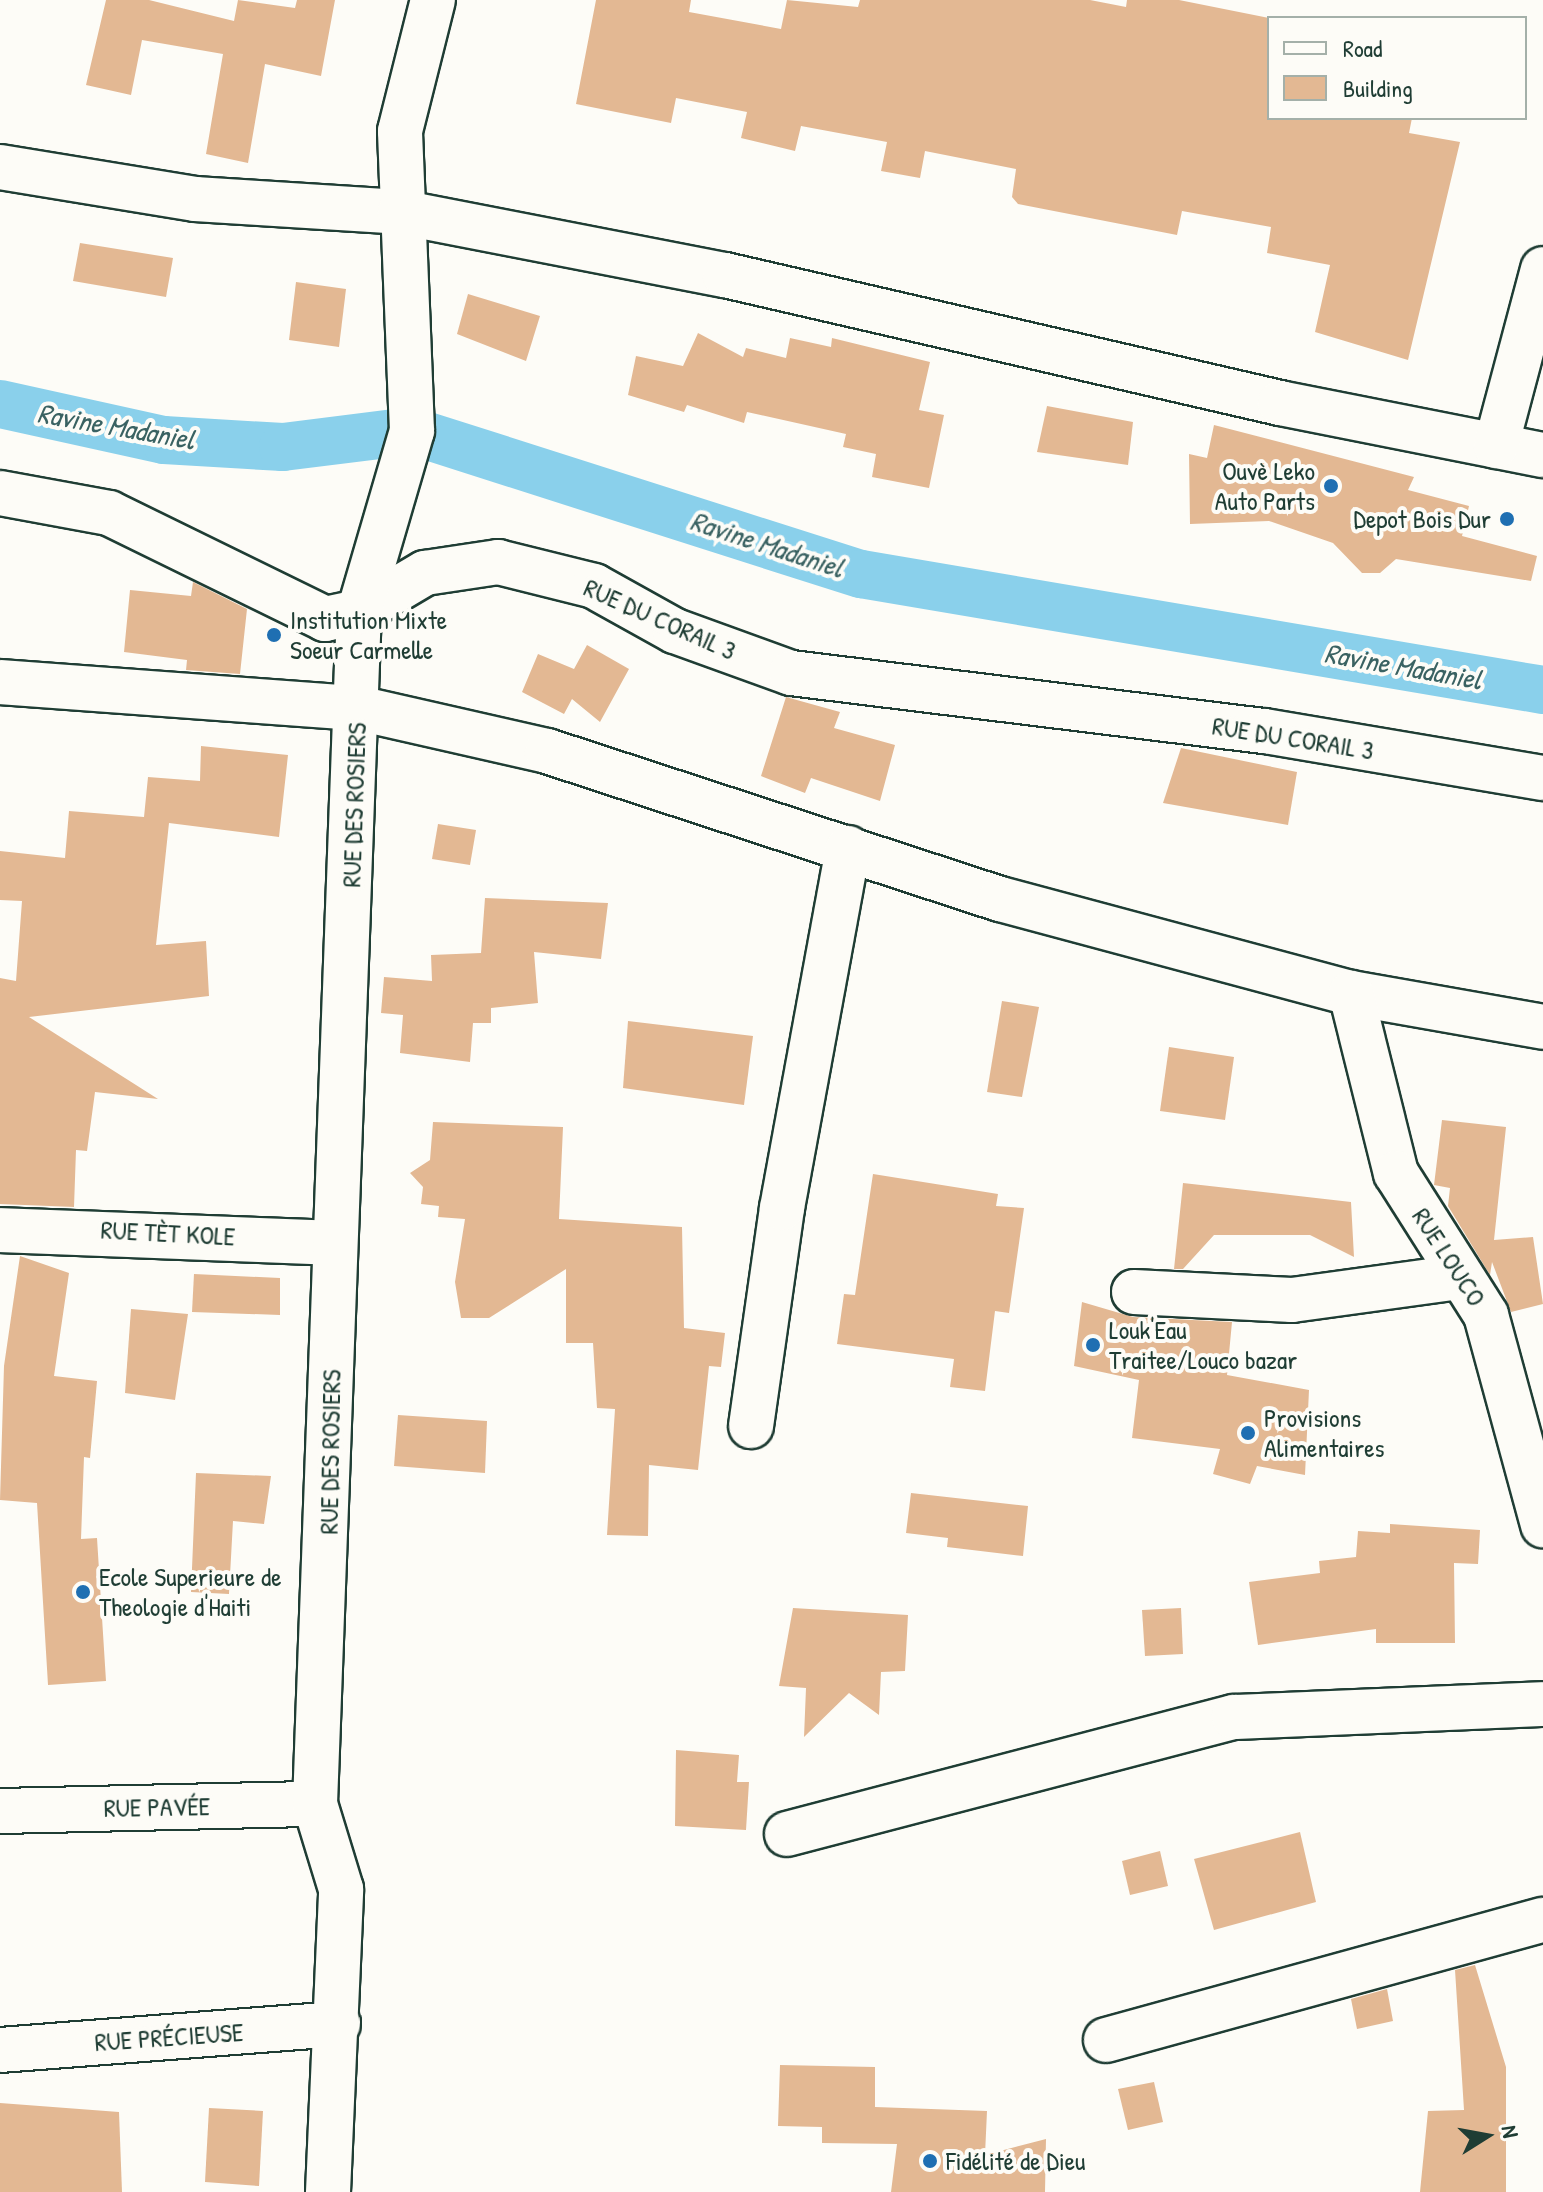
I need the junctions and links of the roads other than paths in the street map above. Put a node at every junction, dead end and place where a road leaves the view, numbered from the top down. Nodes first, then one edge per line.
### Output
1 (433, 0) edge
2 (0, 167) edge
3 (400, 212) junction
4 (1543, 269) edge
5 (1496, 446) junction
6 (1543, 455) edge
7 (0, 493) edge
8 (359, 612) junction
9 (0, 682) edge
10 (358, 708) junction
11 (1543, 778) edge
12 (848, 848) junction
13 (1351, 993) junction
14 (1543, 1027) edge
15 (0, 1230) edge
16 (335, 1243) junction
17 (1459, 1277) junction
18 (1134, 1292) dead end
19 (751, 1426) dead end
20 (1543, 1525) edge
21 (1543, 1704) edge
22 (315, 1804) junction
23 (0, 1811) edge
24 (787, 1834) dead end
25 (1543, 1920) edge
26 (338, 2024) junction
27 (1106, 2040) dead end
28 (0, 2050) edge
29 (328, 2192) edge

1 - 3 street, RUE DES ROSIERS
2 - 3 street
3 - 5 street
3 - 8 street, RUE DES ROSIERS
4 - 5 street
5 - 6 street
7 - 8 street, RUE DU CORAIL 3
8 - 10 street, RUE DES ROSIERS
8 - 11 street, RUE DU CORAIL 3
9 - 10 street
10 - 12 street
10 - 16 street, RUE DES ROSIERS
12 - 13 street
12 - 19 street
13 - 14 street
13 - 17 street, RUE LOUCO
15 - 16 street, RUE TÈT KOLE
16 - 22 street, RUE DES ROSIERS
17 - 18 street
17 - 20 street, RUE LOUCO
21 - 24 street
22 - 23 street, RUE PAVÉE
22 - 26 street, RUE DES ROSIERS
25 - 27 street
26 - 28 street, RUE PRÉCIEUSE
26 - 29 street, RUE DES ROSIERS

